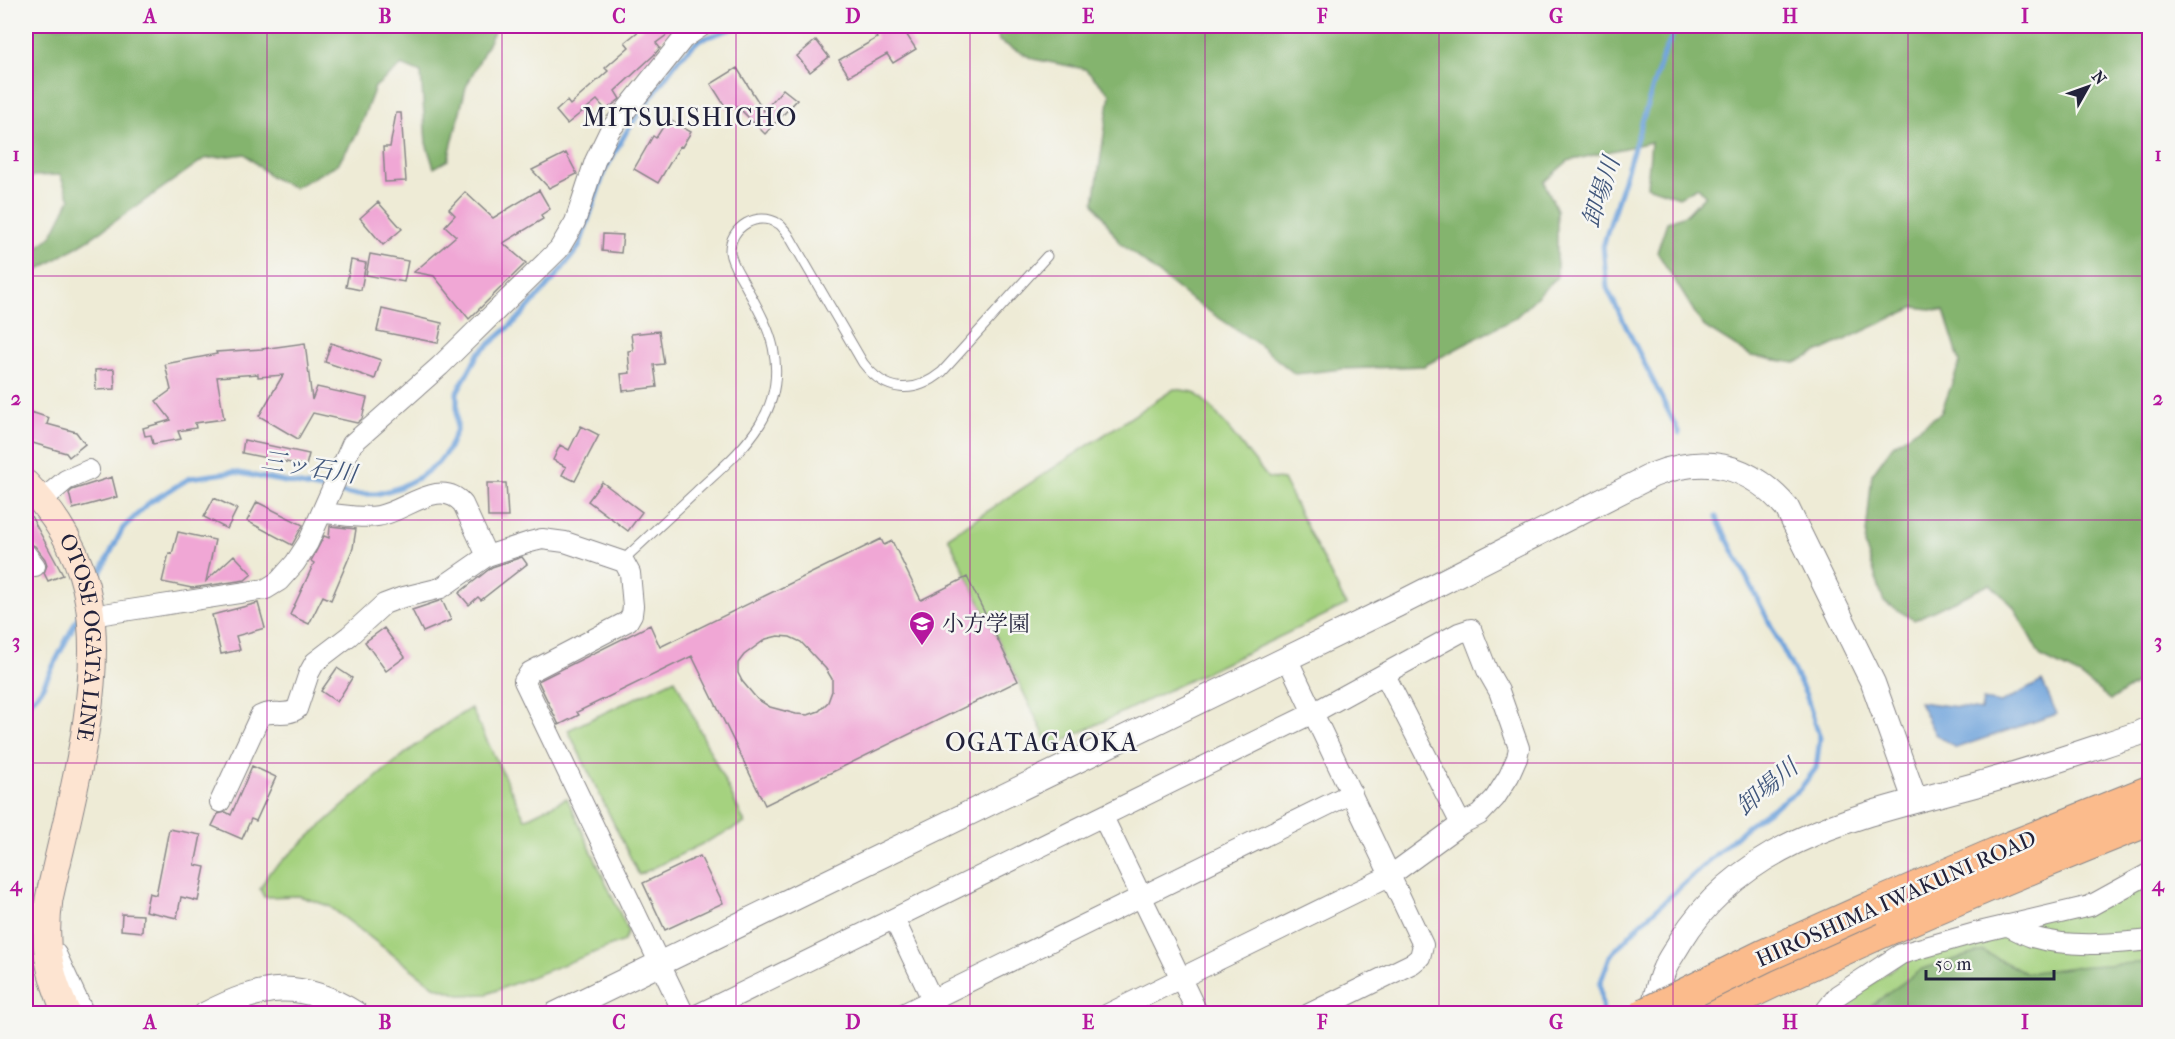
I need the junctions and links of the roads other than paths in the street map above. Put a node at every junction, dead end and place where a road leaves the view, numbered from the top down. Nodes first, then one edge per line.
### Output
1 (702, 26) edge
2 (1047, 256) dead end
3 (89, 470) dead end
4 (33, 492) edge
5 (323, 510) junction
6 (488, 555) junction
7 (622, 561) junction
8 (91, 616) junction
9 (1287, 658) junction
10 (1385, 675) junction
11 (1313, 713) junction
12 (2150, 728) edge
13 (2150, 792) edge
14 (1352, 793) junction
15 (1915, 800) junction
16 (220, 802) dead end
17 (1103, 817) junction
18 (2150, 819) edge
19 (1461, 824) junction
20 (2150, 827) edge
21 (2075, 848) junction
22 (2150, 873) edge
23 (1391, 875) junction
24 (1142, 896) junction
25 (49, 899) junction
26 (894, 919) junction
27 (1877, 920) junction
28 (2006, 925) junction
29 (2150, 940) edge
30 (659, 963) junction
31 (1181, 978) junction
32 (936, 1006) edge
33 (67, 1014) edge
34 (84, 1014) edge
35 (206, 1014) edge
36 (356, 1014) edge
37 (556, 1014) edge
38 (684, 1014) edge
39 (699, 1014) edge
40 (903, 1014) edge
41 (1108, 1014) edge
42 (1198, 1014) edge
43 (1309, 1014) edge
44 (1646, 1014) edge
45 (1652, 1014) edge
46 (1705, 1014) edge
47 (1823, 1014) edge

1 - 5 street
2 - 7 lane
3 - 4 street
4 - 8 main road, OTOSE OGATA LINE
5 - 6 street
5 - 8 street
6 - 7 street
6 - 16 street
7 - 30 street
8 - 25 main road, OTOSE OGATA LINE
9 - 11 street
9 - 15 street
9 - 30 street
10 - 11 street
10 - 19 street
10 - 19 street
11 - 14 street
11 - 17 street
12 - 15 street
13 - 27 highway, HIROSHIMA IWAKUNI ROAD
14 - 23 street
14 - 24 street
15 - 45 street
17 - 24 street
17 - 26 street
18 - 21 highway, HIROSHIMA IWAKUNI ROAD
19 - 23 street
20 - 21 highway
21 - 27 highway, HIROSHIMA IWAKUNI ROAD
22 - 28 street
23 - 31 street
23 - 43 street
24 - 31 street
24 - 32 street
25 - 33 main road, OTOSE OGATA LINE
25 - 34 street
26 - 32 street
26 - 39 street
27 - 44 highway, HIROSHIMA IWAKUNI ROAD, bridge
27 - 46 highway, HIROSHIMA IWAKUNI ROAD
28 - 29 street
28 - 47 street
30 - 37 street
30 - 38 street
31 - 41 street
31 - 42 street
32 - 40 street
35 - 36 street

